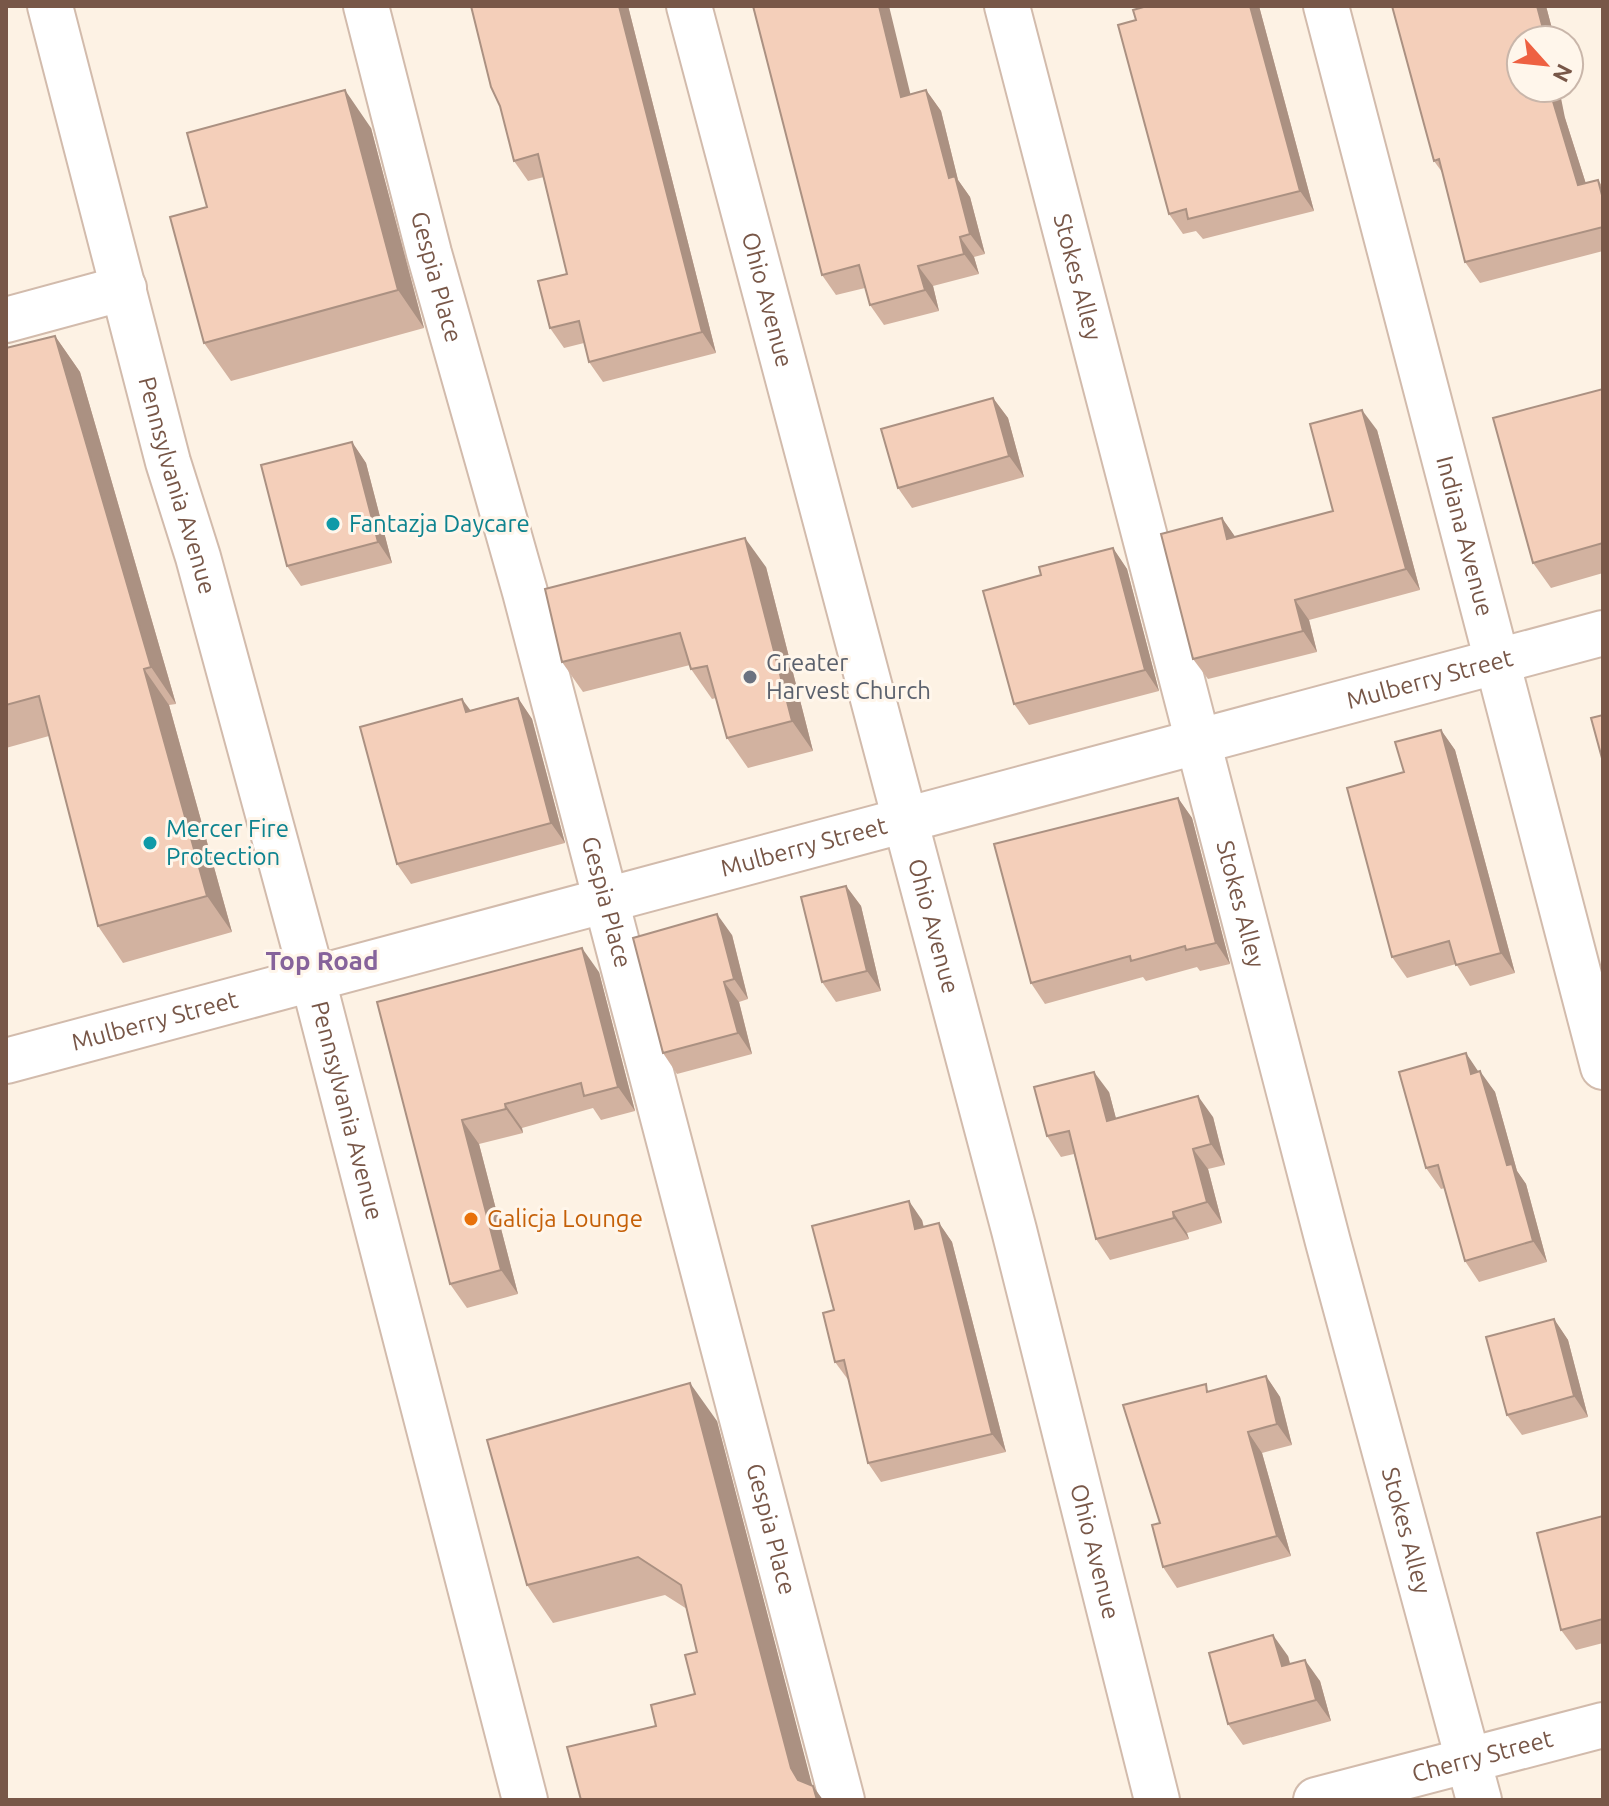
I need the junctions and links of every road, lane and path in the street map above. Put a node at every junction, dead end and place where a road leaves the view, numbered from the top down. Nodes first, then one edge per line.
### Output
1 (50, 6) edge
2 (366, 6) edge
3 (689, 6) edge
4 (1007, 6) edge
5 (1326, 6) edge
6 (124, 288) junction
7 (6, 320) edge
8 (1603, 633) edge
9 (1497, 660) junction
10 (1199, 740) junction
11 (904, 819) junction
12 (605, 900) junction
13 (312, 976) junction
14 (7, 1054) edge
15 (1603, 1067) edge
16 (1603, 1725) edge
17 (1474, 1780) edge
18 (525, 1800) edge
19 (842, 1800) edge
20 (1157, 1800) edge
21 (1316, 1800) edge

1 - 6 street, Pennsylvania Avenue
2 - 12 street, Gespia Place
3 - 11 street, Ohio Avenue
4 - 10 street, Stokes Alley
5 - 9 street, Indiana Avenue
6 - 7 street
6 - 13 street, Pennsylvania Avenue
8 - 9 street, Mulberry Street
9 - 10 street, Mulberry Street
9 - 15 street, Indiana Avenue
10 - 11 street, Mulberry Street
10 - 17 street, Stokes Alley
11 - 12 street, Mulberry Street
11 - 20 street, Ohio Avenue
12 - 13 street, Mulberry Street
12 - 19 street, Gespia Place
13 - 14 street, Mulberry Street
13 - 18 street, Pennsylvania Avenue
16 - 17 street, Cherry Street
17 - 21 street, Cherry Street

